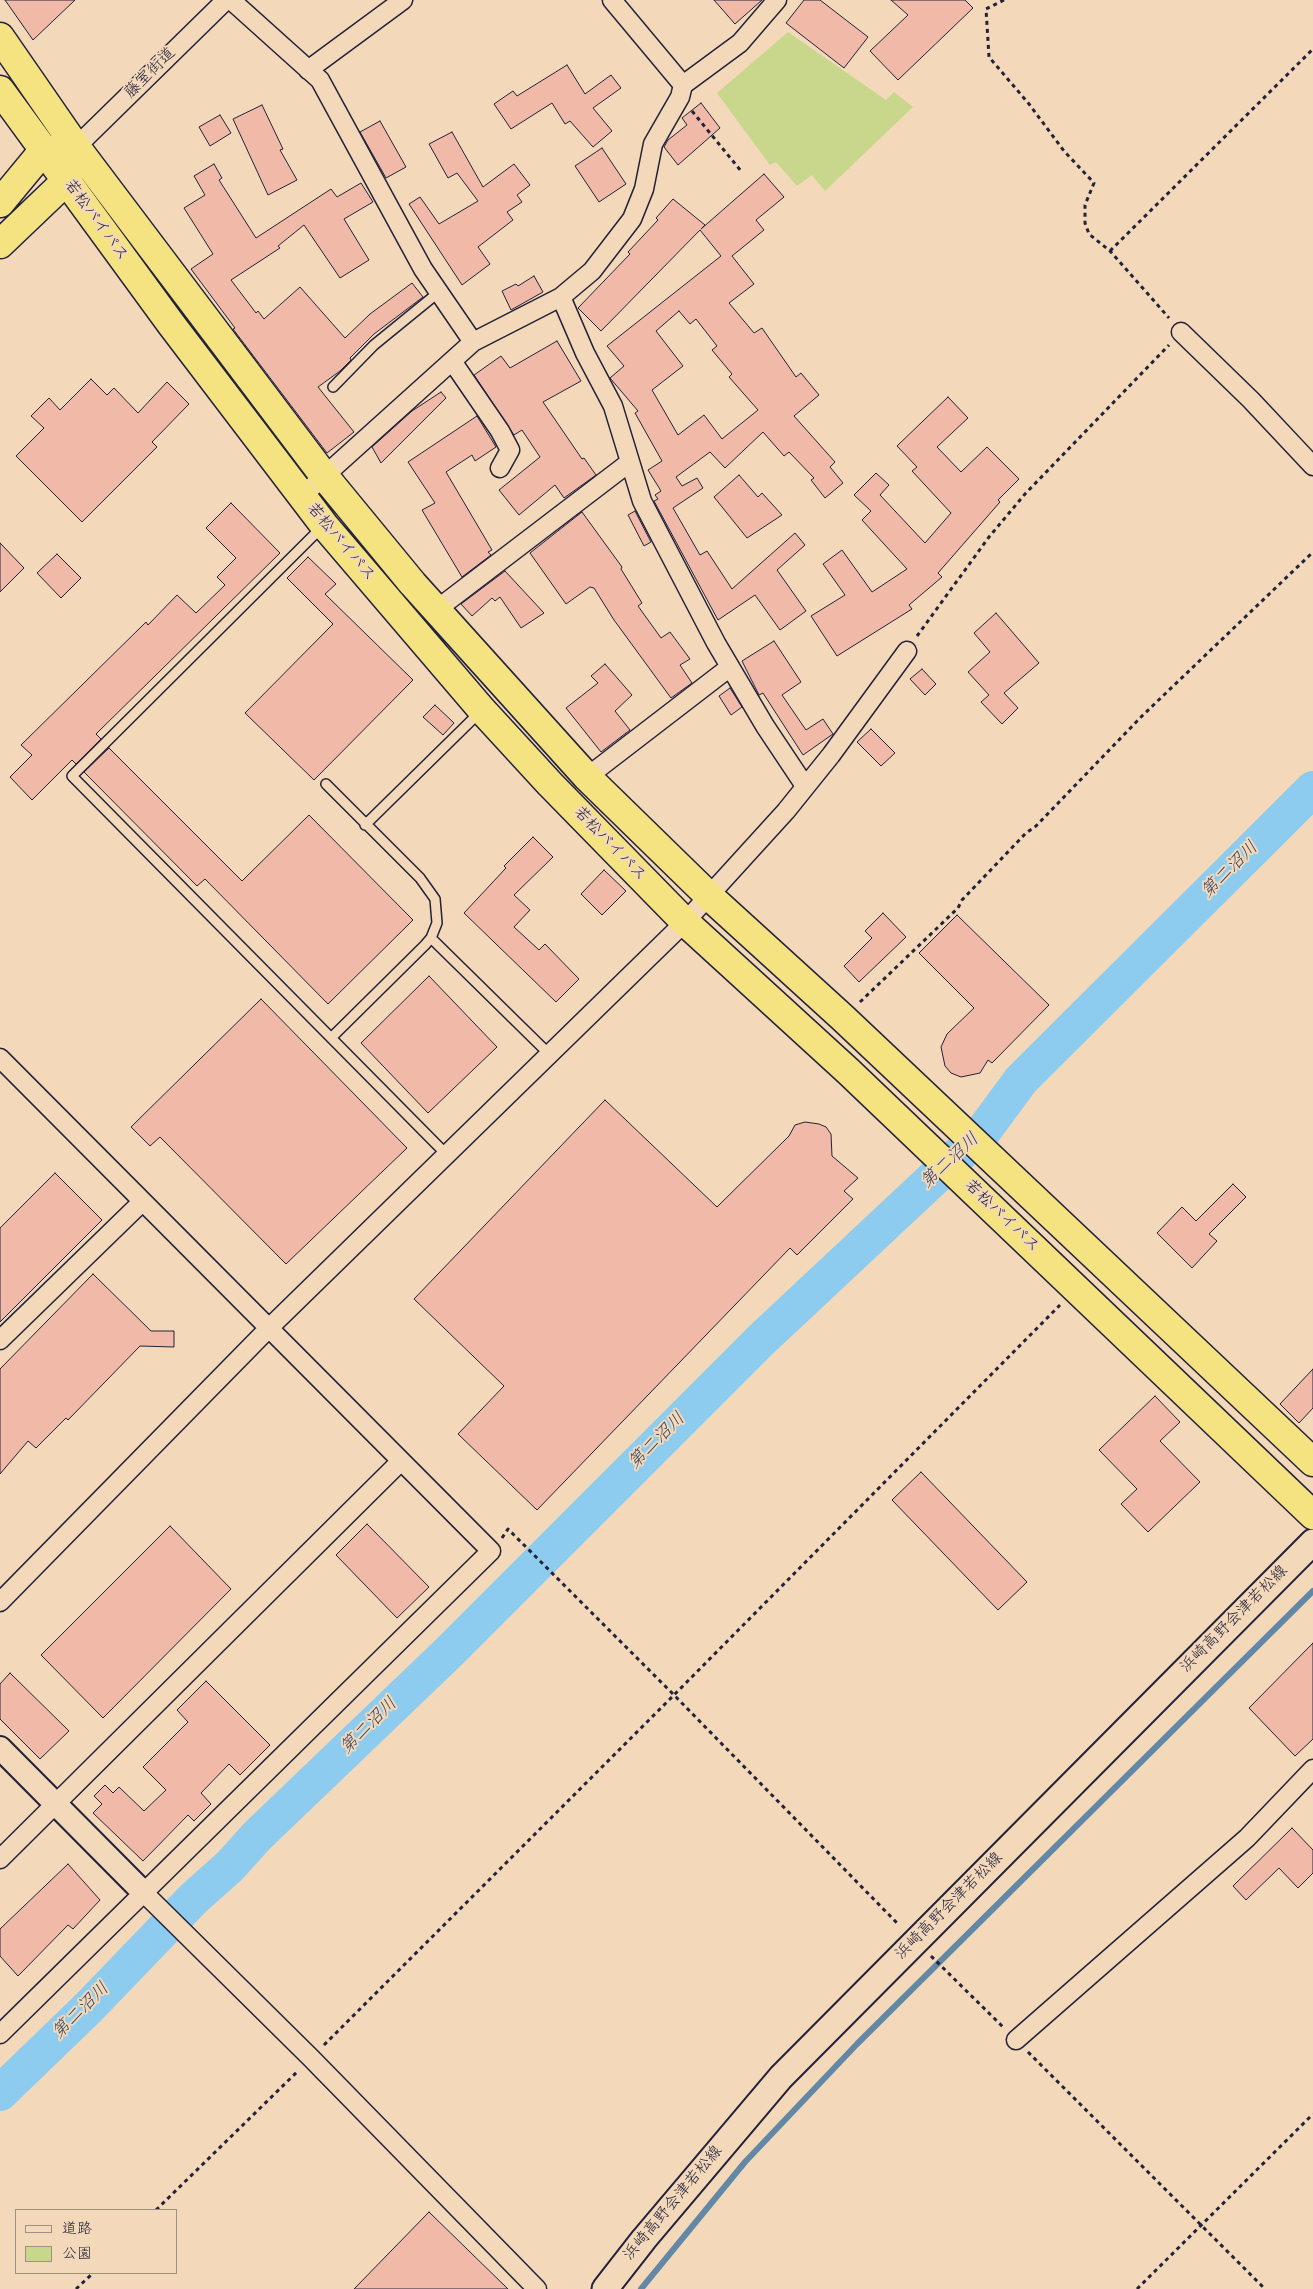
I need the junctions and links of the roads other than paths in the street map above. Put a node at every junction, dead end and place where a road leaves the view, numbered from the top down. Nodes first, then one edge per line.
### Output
1 (226, 0) edge
2 (231, 0) edge
3 (403, 0) edge
4 (612, 0) edge
5 (777, 0) edge
6 (0, 37) edge
7 (308, 70) junction
8 (0, 90) edge
9 (682, 91) junction
10 (76, 147) junction
11 (43, 151) junction
12 (66, 182) junction
13 (0, 203) edge
14 (0, 244) edge
15 (439, 292) junction
16 (561, 297) junction
17 (1181, 332) road end
18 (472, 342) junction
19 (452, 361) junction
20 (334, 387) dead end
21 (630, 462) junction
22 (1313, 466) edge
23 (500, 468) dead end
24 (325, 477) junction
25 (302, 496) junction
26 (324, 525) junction
27 (436, 610) junction
28 (907, 651) road end
29 (730, 667) junction
30 (482, 710) junction
31 (587, 777) junction
32 (326, 784) dead end
33 (806, 786) junction
34 (364, 825) junction
35 (709, 896) junction
36 (685, 922) junction
37 (431, 938) junction
38 (331, 1038) junction
39 (550, 1054) junction
40 (0, 1058) edge
41 (447, 1156) junction
42 (142, 1202) junction
43 (268, 1329) junction
44 (0, 1340) edge
45 (401, 1461) junction
46 (1313, 1462) edge
47 (1313, 1515) edge
48 (1313, 1542) edge
49 (0, 1602) edge
50 (0, 1748) edge
51 (1313, 1769) edge
52 (55, 1803) junction
53 (0, 1859) edge
54 (143, 1892) junction
55 (0, 2034) edge
56 (1016, 2040) road end
57 (537, 2289) edge
58 (605, 2289) edge

1 - 10 street, 藤室街道
2 - 7 street
3 - 7 street
4 - 9 street
5 - 9 street
6 - 10 highway, 若松バイパス
7 - 15 street
8 - 11 highway, 若松バイパス
9 - 16 street
10 - 11 highway
10 - 12 highway
10 - 24 highway, 若松バイパス
11 - 12 highway, 若松バイパス
11 - 13 highway
12 - 14 highway
12 - 25 highway, 若松バイパス
15 - 18 street
15 - 20 lane
16 - 18 street
16 - 21 street
17 - 22 street
18 - 19 street
19 - 23 street
19 - 24 street
21 - 27 street
21 - 29 street
24 - 25 street
24 - 27 highway, 若松バイパス
25 - 26 highway, 若松バイパス
26 - 30 highway, 若松バイパス
26 - 38 lane
27 - 31 highway, 若松バイパス
28 - 33 street
29 - 31 street
29 - 33 street
30 - 34 lane
30 - 36 highway, 若松バイパス
31 - 35 highway, 若松バイパス
32 - 34 lane
33 - 35 street
34 - 37 lane
35 - 36 street
35 - 46 highway, 若松バイパス
36 - 39 street
36 - 47 highway, 若松バイパス
37 - 38 lane
37 - 39 lane
38 - 41 lane
39 - 41 street
40 - 42 street
41 - 43 street
42 - 43 street
42 - 44 street
43 - 45 street
43 - 49 street
45 - 52 street
45 - 54 street
48 - 58 main road, 浜崎高野会津若松線
50 - 52 street
51 - 56 street
52 - 53 street
52 - 54 street
54 - 55 street
54 - 57 street

